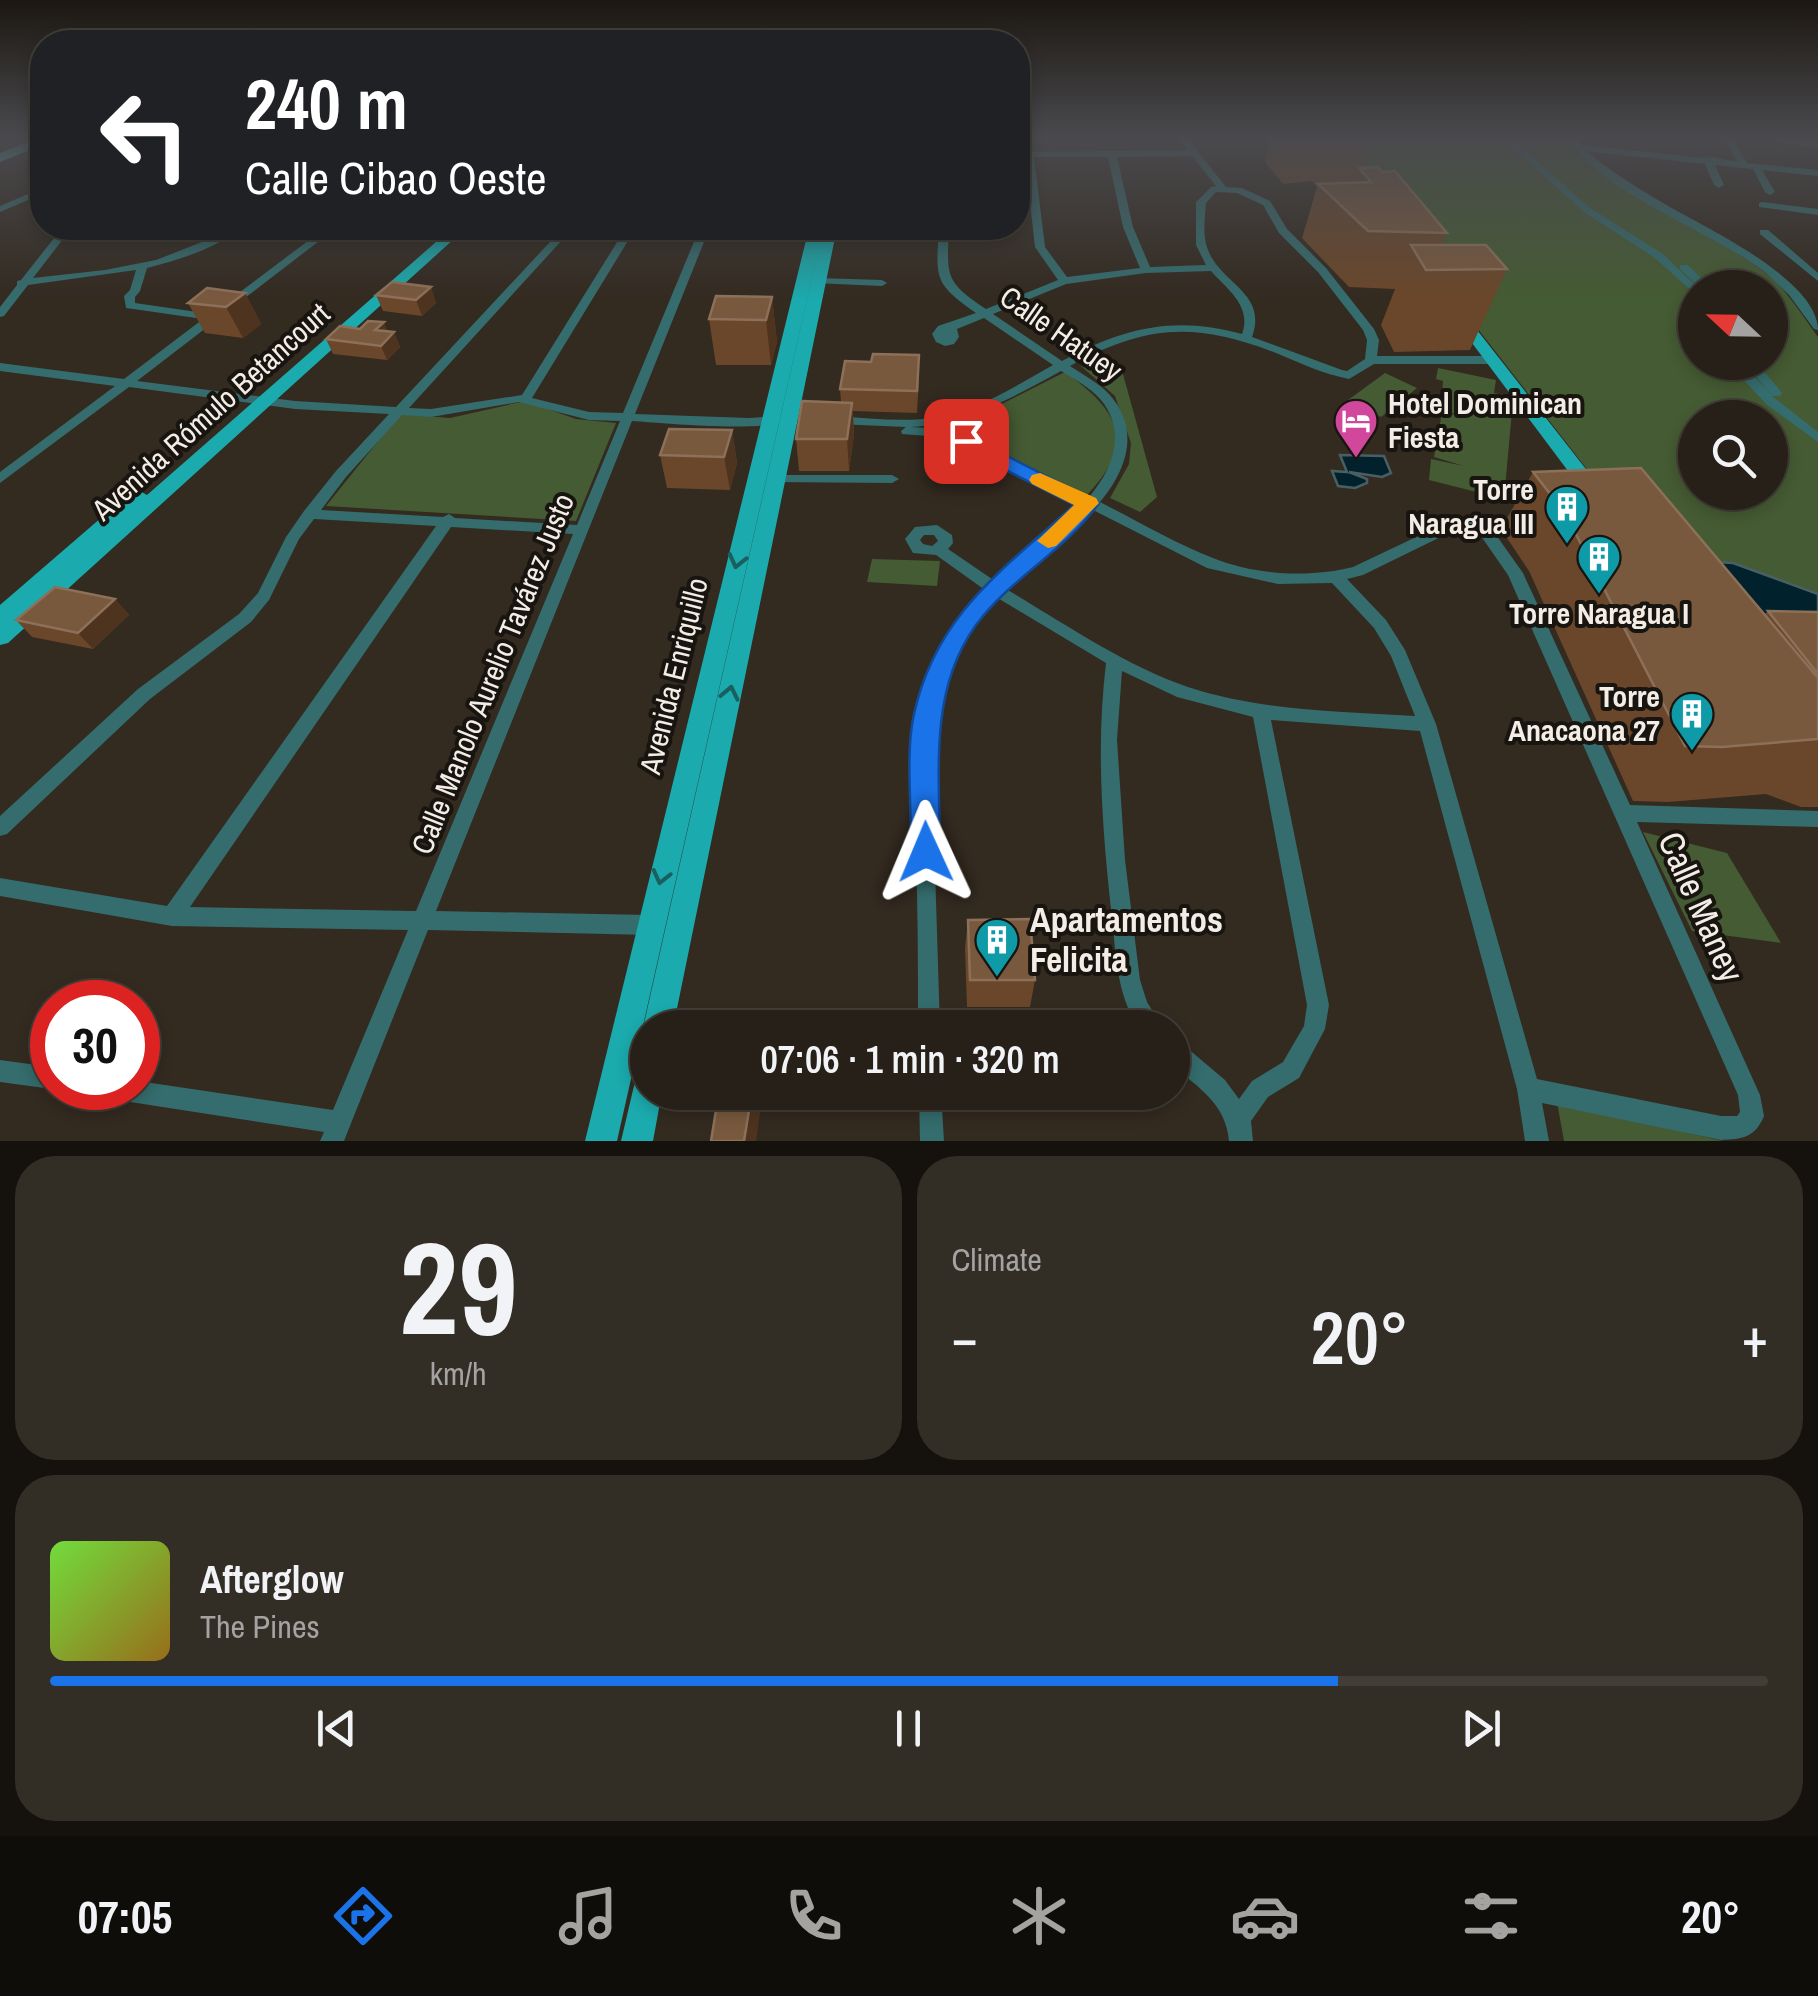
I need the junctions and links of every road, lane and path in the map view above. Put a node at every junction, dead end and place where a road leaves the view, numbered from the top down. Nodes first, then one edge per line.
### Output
1 (1120, 192) edge
2 (1208, 192) edge
3 (1247, 192) edge
4 (1567, 192) edge
5 (1577, 192) edge
6 (1642, 192) edge
7 (1656, 192) edge
8 (1030, 193) edge
9 (30, 197) edge
10 (1762, 205) dead end
11 (0, 208) edge
12 (1815, 214) edge
13 (1764, 232) dead end
14 (55, 240) edge
15 (214, 240) edge
16 (314, 240) edge
17 (431, 240) edge
18 (444, 240) edge
19 (557, 240) edge
20 (621, 240) edge
21 (700, 240) edge
22 (818, 240) edge
23 (820, 240) edge
24 (943, 240) edge
25 (142, 268) junction
26 (1213, 268) junction
27 (1146, 270) junction
28 (1687, 270) edge
29 (1678, 272) edge
30 (1818, 278) edge
31 (1064, 281) junction
32 (21, 282) junction
33 (818, 282) junction
34 (882, 283) dead end
35 (1444, 296) edge
36 (1, 311) edge
37 (1818, 312) edge
38 (980, 314) junction
39 (211, 317) junction
40 (1818, 327) edge
41 (946, 329) dead end
42 (1246, 337) junction
43 (0, 358) edge
44 (1372, 360) junction
45 (1492, 360) junction
46 (1063, 364) junction
47 (0, 367) edge
48 (16, 369) junction
49 (1750, 380) edge
50 (1765, 380) edge
51 (128, 381) junction
52 (526, 398) junction
53 (257, 400) junction
54 (396, 412) junction
55 (966, 412) junction
56 (628, 419) junction
57 (782, 423) junction
58 (1818, 426) edge
59 (1818, 438) edge
60 (966, 441) junction
61 (0, 479) edge
62 (774, 479) junction
63 (892, 479) dead end
64 (1600, 501) edge
65 (1089, 503) junction
66 (309, 514) junction
67 (1536, 519) dead end
68 (448, 520) junction
69 (1478, 520) junction
70 (582, 530) junction
71 (939, 550) dead end
72 (1336, 577) junction
73 (996, 590) junction
74 (0, 617) edge
75 (0, 637) edge
76 (1114, 660) junction
77 (1261, 712) junction
78 (1427, 724) junction
79 (695, 736) junction
80 (721, 736) junction
81 (1623, 813) junction
82 (1818, 819) edge
83 (0, 828) edge
84 (0, 887) edge
85 (172, 916) junction
86 (422, 922) junction
87 (650, 925) junction
88 (662, 1010) edge
89 (928, 1010) edge
90 (1139, 1010) edge
91 (1190, 1065) edge
92 (0, 1071) edge
93 (30, 1075) edge
94 (1528, 1089) junction
95 (160, 1098) edge
96 (643, 1110) edge
97 (931, 1110) edge
98 (1240, 1130) edge
99 (336, 1132) edge
100 (601, 1141) edge
101 (637, 1141) edge
102 (932, 1141) edge
103 (1537, 1141) edge

1 - 27 street
2 - 26 street
3 - 44 street
4 - 29 street
5 - 28 street
6 - 40 street
7 - 37 street
8 - 31 street
9 - 11 street
10 - 12 street
13 - 30 street
14 - 32 street
15 - 25 street
16 - 39 street
17 - 53 main road, Avenida Rómulo Betancourt
18 - 53 main road, Avenida Rómulo Betancourt
19 - 54 street
20 - 52 street
21 - 56 street, Calle Manolo Aurelio Tavárez Justo
22 - 57 main road, Avenida Enriquillo
23 - 33 main road, Avenida Enriquillo
24 - 38 street, Calle Hatuey
25 - 32 street
25 - 39 street
26 - 27 street
26 - 42 street
27 - 31 street
31 - 38 street
32 - 36 street
33 - 34 street
33 - 57 main road, Avenida Enriquillo
35 - 45 main road
38 - 41 street
38 - 46 street, Calle Hatuey
39 - 51 street
42 - 44 street
42 - 46 street
43 - 48 street
44 - 45 street
45 - 64 main road
46 - 55 street
46 - 65 street, Calle Hatuey
47 - 48 street
48 - 51 street
49 - 59 street
50 - 58 street
51 - 53 street
51 - 61 street
52 - 54 street
52 - 56 street
53 - 54 street
53 - 74 main road, Avenida Rómulo Betancourt
53 - 75 main road, Avenida Rómulo Betancourt
54 - 66 street
55 - 60 street
55 - 60 street
56 - 57 street
56 - 70 street, Calle Manolo Aurelio Tavárez Justo
57 - 62 main road, Avenida Enriquillo
57 -> 79 main road, Avenida Enriquillo
60 - 65 street
62 - 63 street
80 -> 62 main road, Avenida Enriquillo
65 - 72 street
65 - 73 street, Calle Hatuey
66 - 68 street
66 - 83 street
67 - 69 street
68 - 70 street
68 - 85 street
69 - 72 street
69 - 81 street, Calle Maney
70 - 86 street, Calle Manolo Aurelio Tavárez Justo
71 - 73 street
72 - 78 street
73 - 76 street
73 - 89 street, Calle Hatuey
76 - 77 street
76 - 90 street
77 - 78 street
77 - 98 street
78 - 94 street
79 - 80 main road
79 -> 87 main road, Avenida Enriquillo
80 - 88 main road, Avenida Enriquillo
81 - 82 street
81 - 94 street, Calle Maney
84 - 85 street
85 - 86 street
86 - 87 street
86 - 99 street, Calle Manolo Aurelio Tavárez Justo
87 - 100 main road, Avenida Enriquillo
91 - 98 street
92 - 93 street
94 - 103 street
95 - 99 street
96 - 101 main road
97 - 102 street

